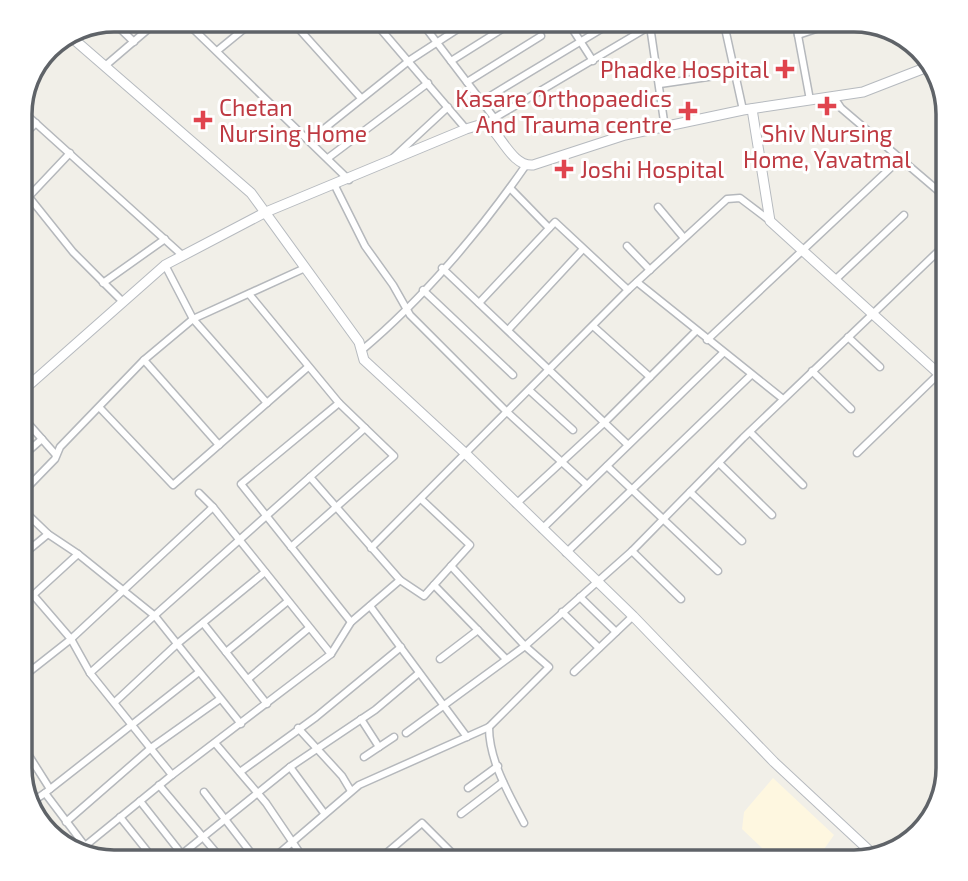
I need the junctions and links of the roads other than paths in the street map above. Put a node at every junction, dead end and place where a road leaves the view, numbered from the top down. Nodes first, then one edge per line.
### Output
1 (124, 32) edge
2 (145, 32) edge
3 (197, 32) edge
4 (240, 32) edge
5 (302, 32) edge
6 (384, 32) edge
7 (428, 32) edge
8 (452, 32) edge
9 (497, 32) edge
10 (575, 32) edge
11 (597, 32) edge
12 (640, 32) edge
13 (651, 32) edge
14 (726, 32) edge
15 (797, 32) edge
16 (807, 32) edge
17 (798, 35) junction
18 (541, 36) dead end
19 (76, 41) edge
20 (134, 41) junction
21 (582, 41) junction
22 (436, 43) junction
23 (216, 51) junction
24 (410, 60) junction
25 (451, 61) junction
26 (593, 61) junction
27 (105, 66) junction
28 (923, 69) edge
29 (734, 73) junction
30 (467, 82) junction
31 (428, 83) junction
32 (660, 84) junction
33 (833, 96) junction
34 (361, 98) junction
35 (810, 100) junction
36 (482, 102) junction
37 (447, 107) junction
38 (748, 110) junction
39 (32, 119) edge
40 (490, 121) junction
41 (36, 123) junction
42 (32, 127) edge
43 (664, 128) junction
44 (466, 129) junction
45 (310, 140) junction
46 (70, 153) junction
47 (328, 158) junction
48 (900, 159) junction
49 (388, 162) junction
50 (526, 165) junction
51 (349, 180) junction
52 (335, 186) junction
53 (510, 188) junction
54 (936, 189) edge
55 (32, 194) edge
56 (32, 200) edge
57 (659, 207) dead end
58 (266, 212) junction
59 (904, 215) dead end
60 (771, 221) junction
61 (549, 228) junction
62 (165, 239) junction
63 (684, 239) junction
64 (627, 246) dead end
65 (583, 248) junction
66 (802, 250) junction
67 (936, 254) edge
68 (182, 255) junction
69 (165, 265) junction
70 (305, 268) junction
71 (442, 268) junction
72 (650, 270) junction
73 (835, 280) junction
74 (637, 282) junction
75 (103, 283) junction
76 (423, 290) junction
77 (628, 290) junction
78 (249, 294) junction
79 (123, 302) junction
80 (480, 303) junction
81 (407, 308) junction
82 (873, 313) junction
83 (193, 319) junction
84 (593, 326) junction
85 (508, 330) junction
86 (696, 331) junction
87 (848, 337) junction
88 (706, 340) junction
89 (362, 350) junction
90 (723, 353) junction
91 (144, 360) junction
92 (308, 367) junction
93 (880, 367) dead end
94 (936, 368) edge
95 (549, 369) junction
96 (812, 371) junction
97 (513, 375) dead end
98 (751, 375) junction
99 (936, 376) edge
100 (650, 377) junction
101 (32, 382) edge
102 (529, 390) junction
103 (783, 399) junction
104 (339, 402) junction
105 (267, 403) junction
106 (100, 408) junction
107 (851, 409) dead end
108 (506, 412) junction
109 (605, 422) junction
110 (32, 428) edge
111 (365, 428) junction
112 (573, 430) dead end
113 (750, 432) junction
114 (42, 439) junction
115 (219, 445) junction
116 (628, 445) junction
117 (32, 448) edge
118 (857, 453) dead end
119 (466, 454) junction
120 (56, 455) junction
121 (562, 462) junction
122 (719, 463) junction
123 (607, 466) junction
124 (310, 477) junction
125 (32, 482) edge
126 (587, 485) junction
127 (803, 485) dead end
128 (632, 491) junction
129 (690, 492) junction
130 (199, 493) dead end
131 (421, 499) junction
132 (516, 503) junction
133 (212, 507) junction
134 (336, 507) junction
135 (772, 515) dead end
136 (266, 516) junction
137 (32, 519) edge
138 (662, 520) junction
139 (542, 529) junction
140 (48, 534) junction
141 (239, 540) junction
142 (742, 541) dead end
143 (32, 547) edge
144 (291, 547) junction
145 (371, 548) junction
146 (632, 551) junction
147 (566, 552) junction
148 (78, 554) junction
149 (451, 566) junction
150 (718, 571) dead end
151 (265, 572) junction
152 (400, 580) junction
153 (596, 582) junction
154 (434, 585) junction
155 (124, 588) junction
156 (34, 596) joint
157 (580, 597) junction
158 (681, 599) dead end
159 (288, 601) junction
160 (370, 606) junction
161 (562, 612) junction
162 (155, 616) junction
163 (633, 616) junction
164 (351, 622) junction
165 (203, 623) junction
166 (309, 628) junction
167 (478, 630) junction
168 (615, 632) junction
169 (71, 639) junction
170 (177, 644) junction
171 (525, 646) junction
172 (401, 647) junction
173 (599, 648) junction
174 (226, 652) junction
175 (331, 654) junction
176 (440, 659) dead end
177 (506, 659) junction
178 (32, 670) edge
179 (199, 672) junction
180 (574, 672) dead end
181 (90, 673) junction
182 (419, 673) junction
183 (248, 679) junction
184 (220, 699) junction
185 (115, 702) junction
186 (267, 704) junction
187 (443, 704) junction
188 (361, 719) junction
189 (132, 723) junction
190 (241, 724) junction
191 (489, 727) junction
192 (298, 728) junction
193 (406, 733) dead end
194 (394, 737) dead end
195 (467, 737) junction
196 (215, 743) junction
197 (379, 747) junction
198 (151, 748) junction
199 (316, 748) junction
200 (365, 757) dead end
201 (32, 764) edge
202 (498, 766) junction
203 (290, 767) junction
204 (240, 772) junction
205 (172, 775) junction
206 (503, 782) junction
207 (159, 785) junction
208 (468, 788) dead end
209 (47, 791) junction
210 (351, 791) junction
211 (204, 792) dead end
212 (258, 793) junction
213 (38, 798) edge
214 (140, 801) junction
215 (324, 813) junction
216 (461, 814) dead end
217 (120, 817) junction
218 (225, 819) junction
219 (66, 822) junction
220 (524, 823) dead end
221 (203, 837) junction
222 (292, 840) junction
223 (83, 843) edge
224 (87, 845) edge
225 (867, 849) edge
226 (146, 850) edge
227 (179, 850) edge
228 (187, 850) edge
229 (214, 850) edge
230 (249, 850) edge
231 (282, 850) edge
232 (298, 850) edge
233 (390, 850) edge
234 (449, 850) edge

1 - 20 street
2 - 20 street
3 - 23 street
4 - 23 street
5 - 34 street
6 - 24 street
7 - 22 street
8 - 22 street
9 - 25 street
10 - 21 street
11 - 21 street
12 - 26 street
13 - 32 street
14 - 29 street
15 - 17 street
16 - 17 street
17 - 35 street
18 - 30 street
19 - 27 street
20 - 27 street
21 - 26 street
21 - 36 street
22 - 24 street
22 - 25 street
23 - 45 street
24 - 31 street
24 - 34 street
25 - 30 street
26 - 40 street
27 - 58 street
28 - 33 street
29 - 32 street
29 - 38 street
30 - 36 street
31 - 37 street
31 - 47 street
32 - 43 street
33 - 35 street
33 - 48 street
34 - 45 street
35 - 38 street
36 - 40 street
37 - 44 street
37 - 49 street
38 - 43 street
38 - 60 street
39 - 41 street
40 - 44 street
40 - 50 street
41 - 42 street
41 - 46 street
43 - 50 street
44 - 49 street
45 - 47 street
46 - 55 street
46 - 62 street
47 - 51 street
48 - 54 street
48 - 66 street
49 - 51 street
50 - 53 street
51 - 52 street
52 - 58 street
52 - 81 street
53 - 61 street
53 - 71 street
56 - 75 street
57 - 63 street
58 - 68 street
58 - 70 street
59 - 73 street
60 - 63 street
60 - 66 street
61 - 65 street
61 - 80 street
62 - 68 street
62 - 75 street
63 - 72 street
64 - 72 street
65 - 77 street
65 - 85 street
66 - 73 street
66 - 88 street
67 - 82 street
68 - 69 street
69 - 79 street
69 - 83 street
70 - 78 street
70 - 89 street
71 - 76 street
71 - 80 street
72 - 74 street
73 - 82 street
74 - 77 street
74 - 86 street
75 - 79 street
76 - 81 street
76 - 97 street
77 - 84 street
78 - 83 street
78 - 92 street
79 - 101 street
80 - 85 street
81 - 89 street
81 - 108 street
82 - 87 street
82 - 94 street
83 - 91 street
83 - 105 street
84 - 95 street
84 - 100 street
85 - 95 street
86 - 88 street
86 - 100 street
87 - 93 street
87 - 96 street
88 - 90 street
89 - 119 street
90 - 98 street
90 - 116 street
91 - 106 street
91 - 115 street
92 - 104 street
92 - 105 street
95 - 102 street
95 - 109 street
96 - 103 street
96 - 107 street
98 - 103 street
98 - 128 street
99 - 118 street
100 - 109 street
102 - 108 street
102 - 112 street
103 - 113 street
104 - 111 street
104 - 136 street
105 - 115 street
106 - 115 street
106 - 120 street
108 - 119 street
108 - 121 street
109 - 116 street
109 - 121 street
110 - 114 street
111 - 124 street
111 - 134 street
113 - 122 street
113 - 127 street
114 - 117 street
114 - 120 street
116 - 123 street
119 - 131 street
119 - 132 street
120 - 125 street
121 - 126 street
121 - 132 street
122 - 129 street
122 - 135 street
123 - 126 street
123 - 128 street
124 - 134 street
124 - 136 street
126 - 139 street
128 - 138 street
128 - 147 street
129 - 138 street
129 - 142 street
130 - 133 street
131 - 145 street
131 - 149 street
132 - 139 street
133 - 141 street
133 - 155 street
134 - 144 street
134 - 145 street
136 - 141 street
136 - 144 street
137 - 140 street
138 - 146 street
138 - 150 street
139 - 147 street
140 - 143 street
140 - 148 street
141 - 151 street
141 - 162 street
144 - 164 street
145 - 152 street
146 - 153 street
146 - 158 street
147 - 153 street
148 - 155 street
148 - 156 street
149 - 154 street
149 - 171 street
151 - 159 street
151 - 165 street
152 - 154 street
152 - 160 street
153 - 157 street
153 - 163 street
154 - 167 street
155 - 162 street
155 - 169 street
156 - 169 street
157 - 161 street
157 - 168 street
159 - 166 street
159 - 174 street
160 - 164 street
160 - 172 street
161 - 171 street
161 - 173 street
162 - 170 street
162 - 181 street
163 - 168 street
163 - 225 street
164 - 175 street
165 - 170 street
165 - 174 street
166 - 175 street
166 - 183 street
167 - 176 street
167 - 177 street
168 - 173 street
169 - 178 street
169 - 181 street
170 - 179 street
170 - 185 street
171 - 177 street
171 - 191 street
172 - 182 street
172 - 192 street
173 - 180 street
174 - 183 street
175 - 186 street
177 - 187 street
179 - 184 street
179 - 189 street
181 - 185 street
182 - 187 street
182 - 188 street
183 - 186 street
184 - 190 street
184 - 198 street
185 - 189 street
186 - 190 street
187 - 193 street
187 - 195 street
188 - 197 street
188 - 199 street
189 - 198 street
189 - 209 street
190 - 196 street
191 - 195 street
191 - 202 street
192 - 199 street
192 - 204 street
194 - 197 street
195 - 210 street
196 - 204 street
196 - 205 street
197 - 200 street
198 - 205 street
198 - 219 street
199 - 203 street
199 - 210 street
201 - 209 street
202 - 206 street
202 - 208 street
203 - 212 street
203 - 215 street
204 - 212 street
205 - 207 street
206 - 216 street
206 - 220 street
207 - 214 street
207 - 221 street
209 - 213 street
209 - 219 street
210 - 215 street
211 - 218 street
212 - 218 street
212 - 222 street
214 - 217 street
214 - 227 street
215 - 222 street
217 - 224 street
217 - 226 street
218 - 221 street
218 - 230 street
219 - 223 street
221 - 228 street
221 - 229 street
222 - 231 street
222 - 232 street
233 - 234 street

